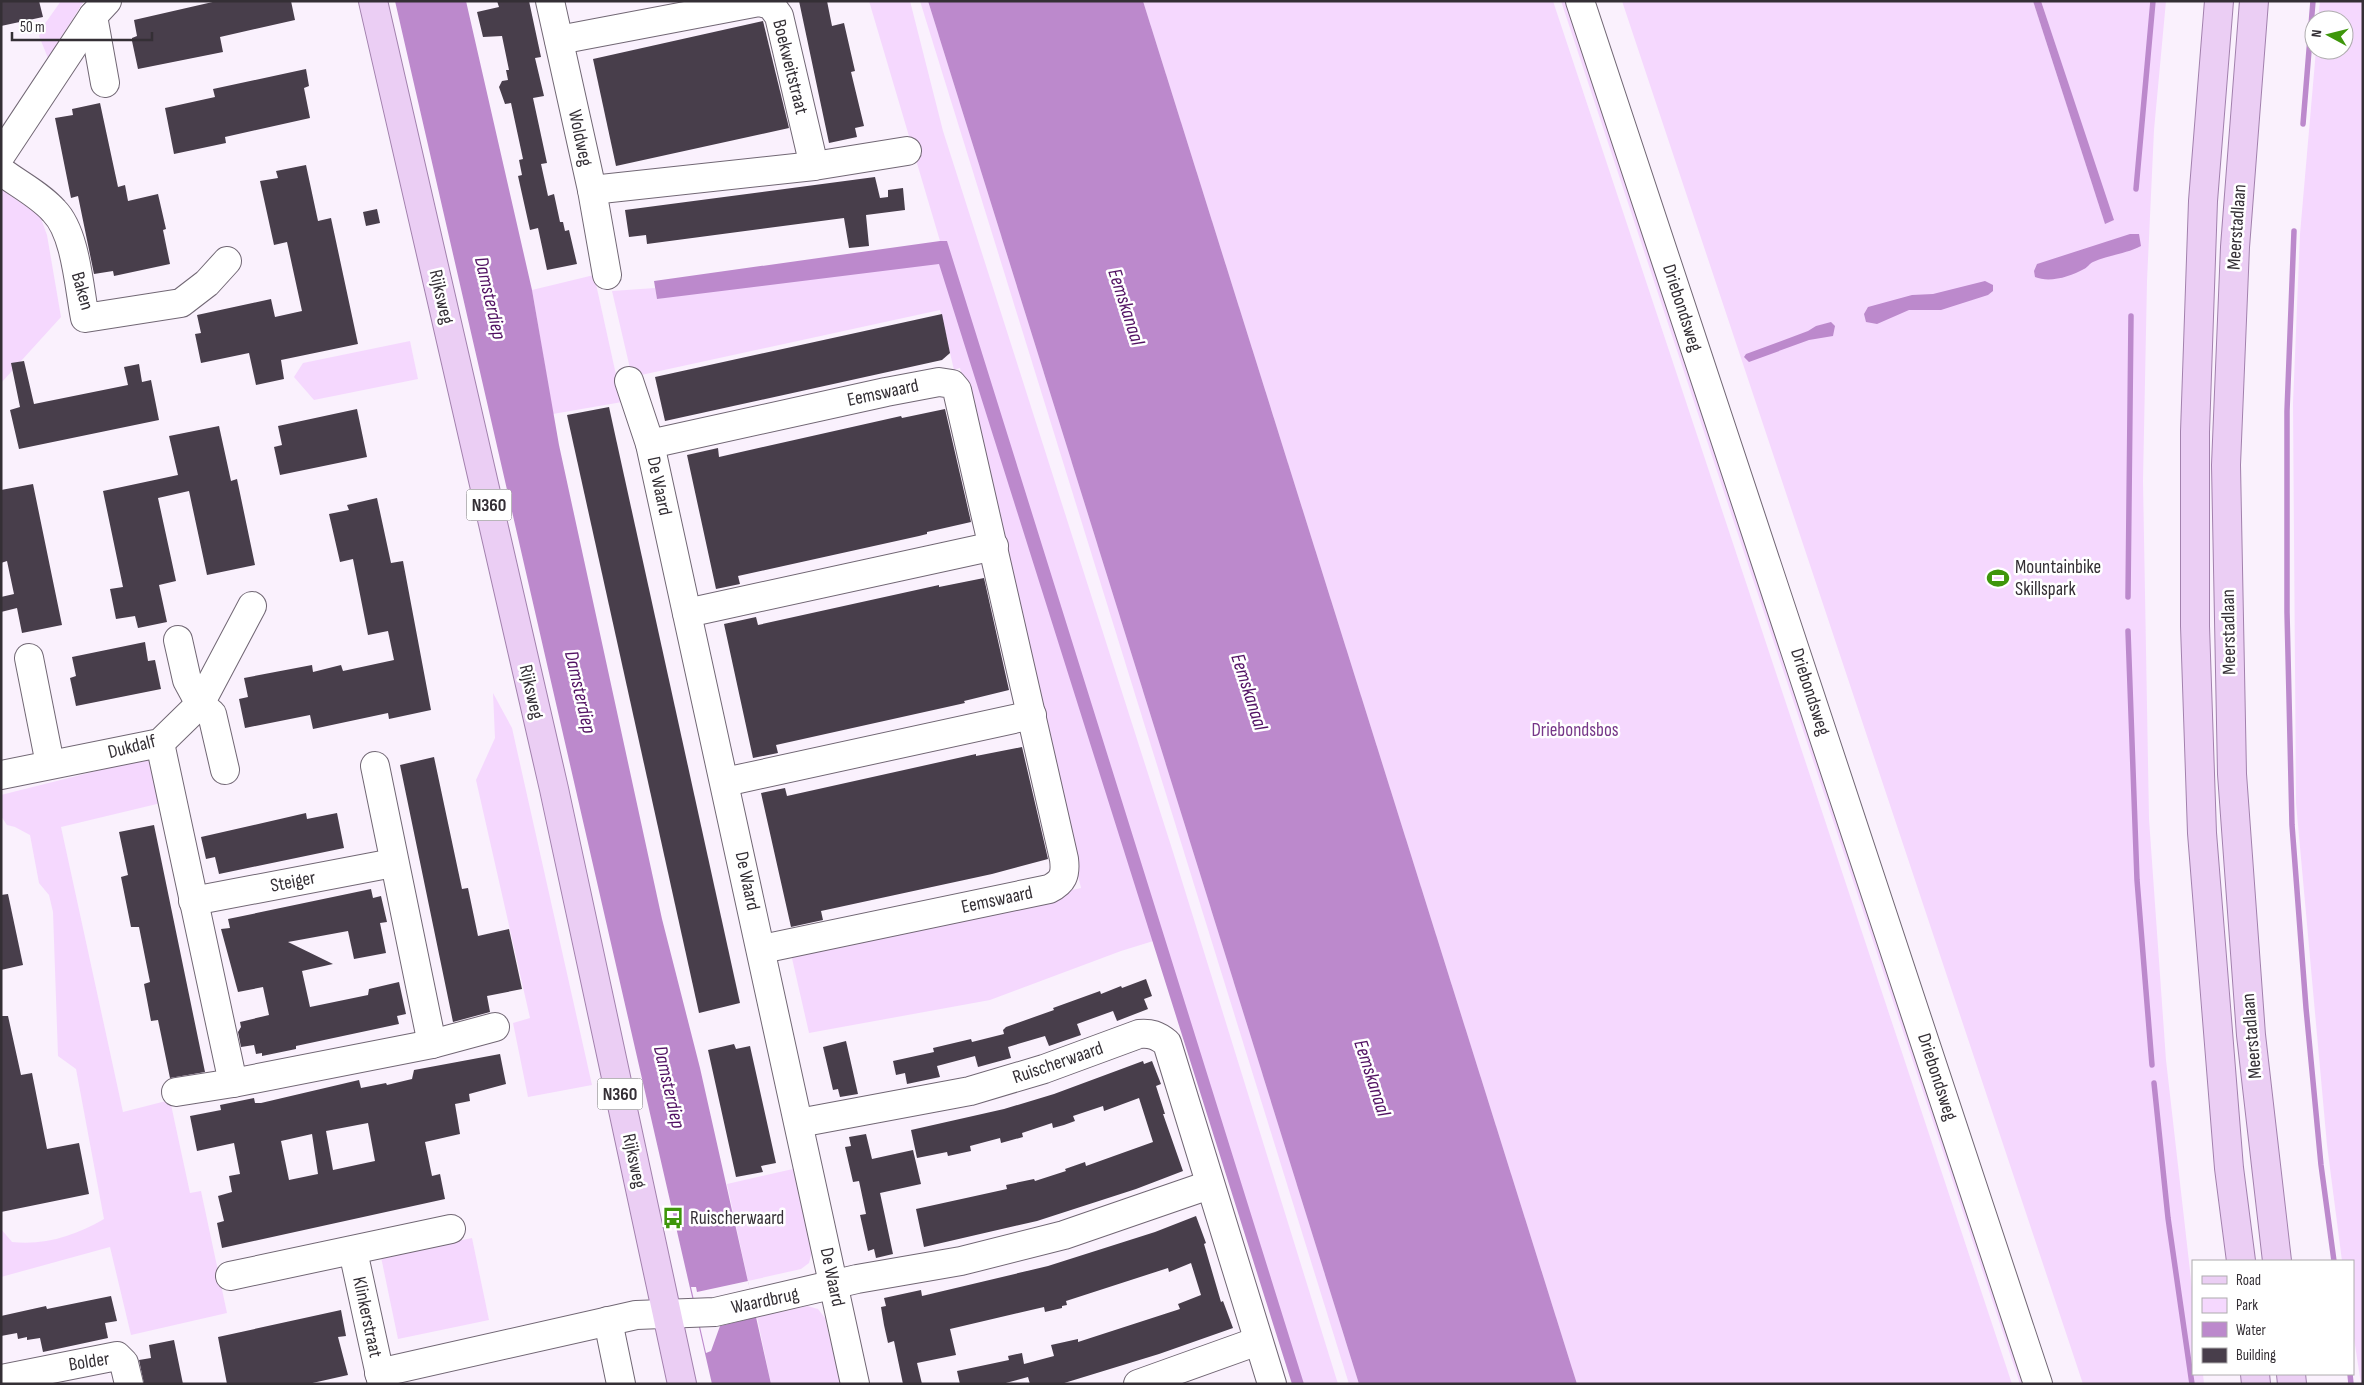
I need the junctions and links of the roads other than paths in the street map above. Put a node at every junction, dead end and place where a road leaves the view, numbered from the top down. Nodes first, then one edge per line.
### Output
1 (373, 1) edge
2 (550, 1) edge
3 (1580, 1) edge
4 (2219, 1) edge
5 (2254, 1) edge
6 (100, 8) edge
7 (559, 40) junction
8 (105, 83) dead end
9 (907, 152) dead end
10 (1, 155) edge
11 (814, 166) junction
12 (1, 171) edge
13 (592, 190) junction
14 (227, 261) dead end
15 (606, 275) dead end
16 (629, 381) dead end
17 (650, 444) junction
18 (994, 546) junction
19 (252, 606) dead end
20 (687, 613) junction
21 (178, 640) dead end
22 (29, 658) dead end
23 (200, 704) junction
24 (1032, 715) junction
25 (160, 743) junction
26 (50, 764) junction
27 (375, 766) dead end
28 (225, 770) dead end
29 (1, 775) edge
30 (725, 782) junction
31 (393, 863) junction
32 (193, 901) junction
33 (762, 949) junction
34 (495, 1027) dead end
35 (432, 1044) junction
36 (233, 1083) junction
37 (176, 1092) dead end
38 (799, 1123) junction
39 (1209, 1186) junction
40 (451, 1230) dead end
41 (353, 1251) junction
42 (2241, 1260) edge
43 (2277, 1260) edge
44 (230, 1276) dead end
45 (833, 1285) junction
46 (666, 1314) junction
47 (608, 1321) junction
48 (1258, 1341) junction
49 (380, 1378) edge
50 (1, 1379) edge
51 (129, 1384) edge
52 (621, 1384) edge
53 (682, 1384) edge
54 (855, 1384) edge
55 (1138, 1384) edge
56 (1272, 1384) edge
57 (2038, 1384) edge

1 - 46 main road, Rijksweg / N360
2 - 7 street, Woldweg
3 - 57 street, Driebondsweg
4 - 42 main road, Meerstadlaan
5 - 43 main road, Meerstadlaan
6 - 8 street
6 - 10 street
7 - 11 street, Boekweitstraat
7 - 13 street, Woldweg
9 - 11 street
11 - 13 street
12 - 14 street, Baken
13 - 15 street, Woldweg
16 - 17 street, De Waard
17 - 18 street, Eemswaard
17 - 20 street, De Waard
18 - 20 street
18 - 24 street, Eemswaard
19 - 23 street, Dukdalf
20 - 30 street, De Waard
21 - 23 street
22 - 26 street
23 - 25 street, Dukdalf
23 - 28 street
24 - 30 street
24 - 33 street, Eemswaard
25 - 26 street, Dukdalf
25 - 32 street
26 - 29 street, Dukdalf
27 - 31 street
30 - 33 street, De Waard
31 - 32 street, Steiger
31 - 35 street
32 - 36 street
33 - 38 street, De Waard
34 - 35 street
35 - 36 street
36 - 37 street
38 - 39 street, Ruischerwaard
38 - 45 street, De Waard
39 - 45 street
39 - 48 street, Ruischerwaard
40 - 41 street, Klinkerstraat
41 - 44 street, Klinkerstraat
41 - 49 street, Klinkerstraat
45 - 46 street, Waardbrug
45 - 54 street, De Waard
46 - 47 street, Waardbrug
46 - 53 main road, Rijksweg / N360
47 - 49 street
47 - 52 street
48 - 55 street
48 - 56 street, Ruischerwaard
50 - 51 street, Bolder

